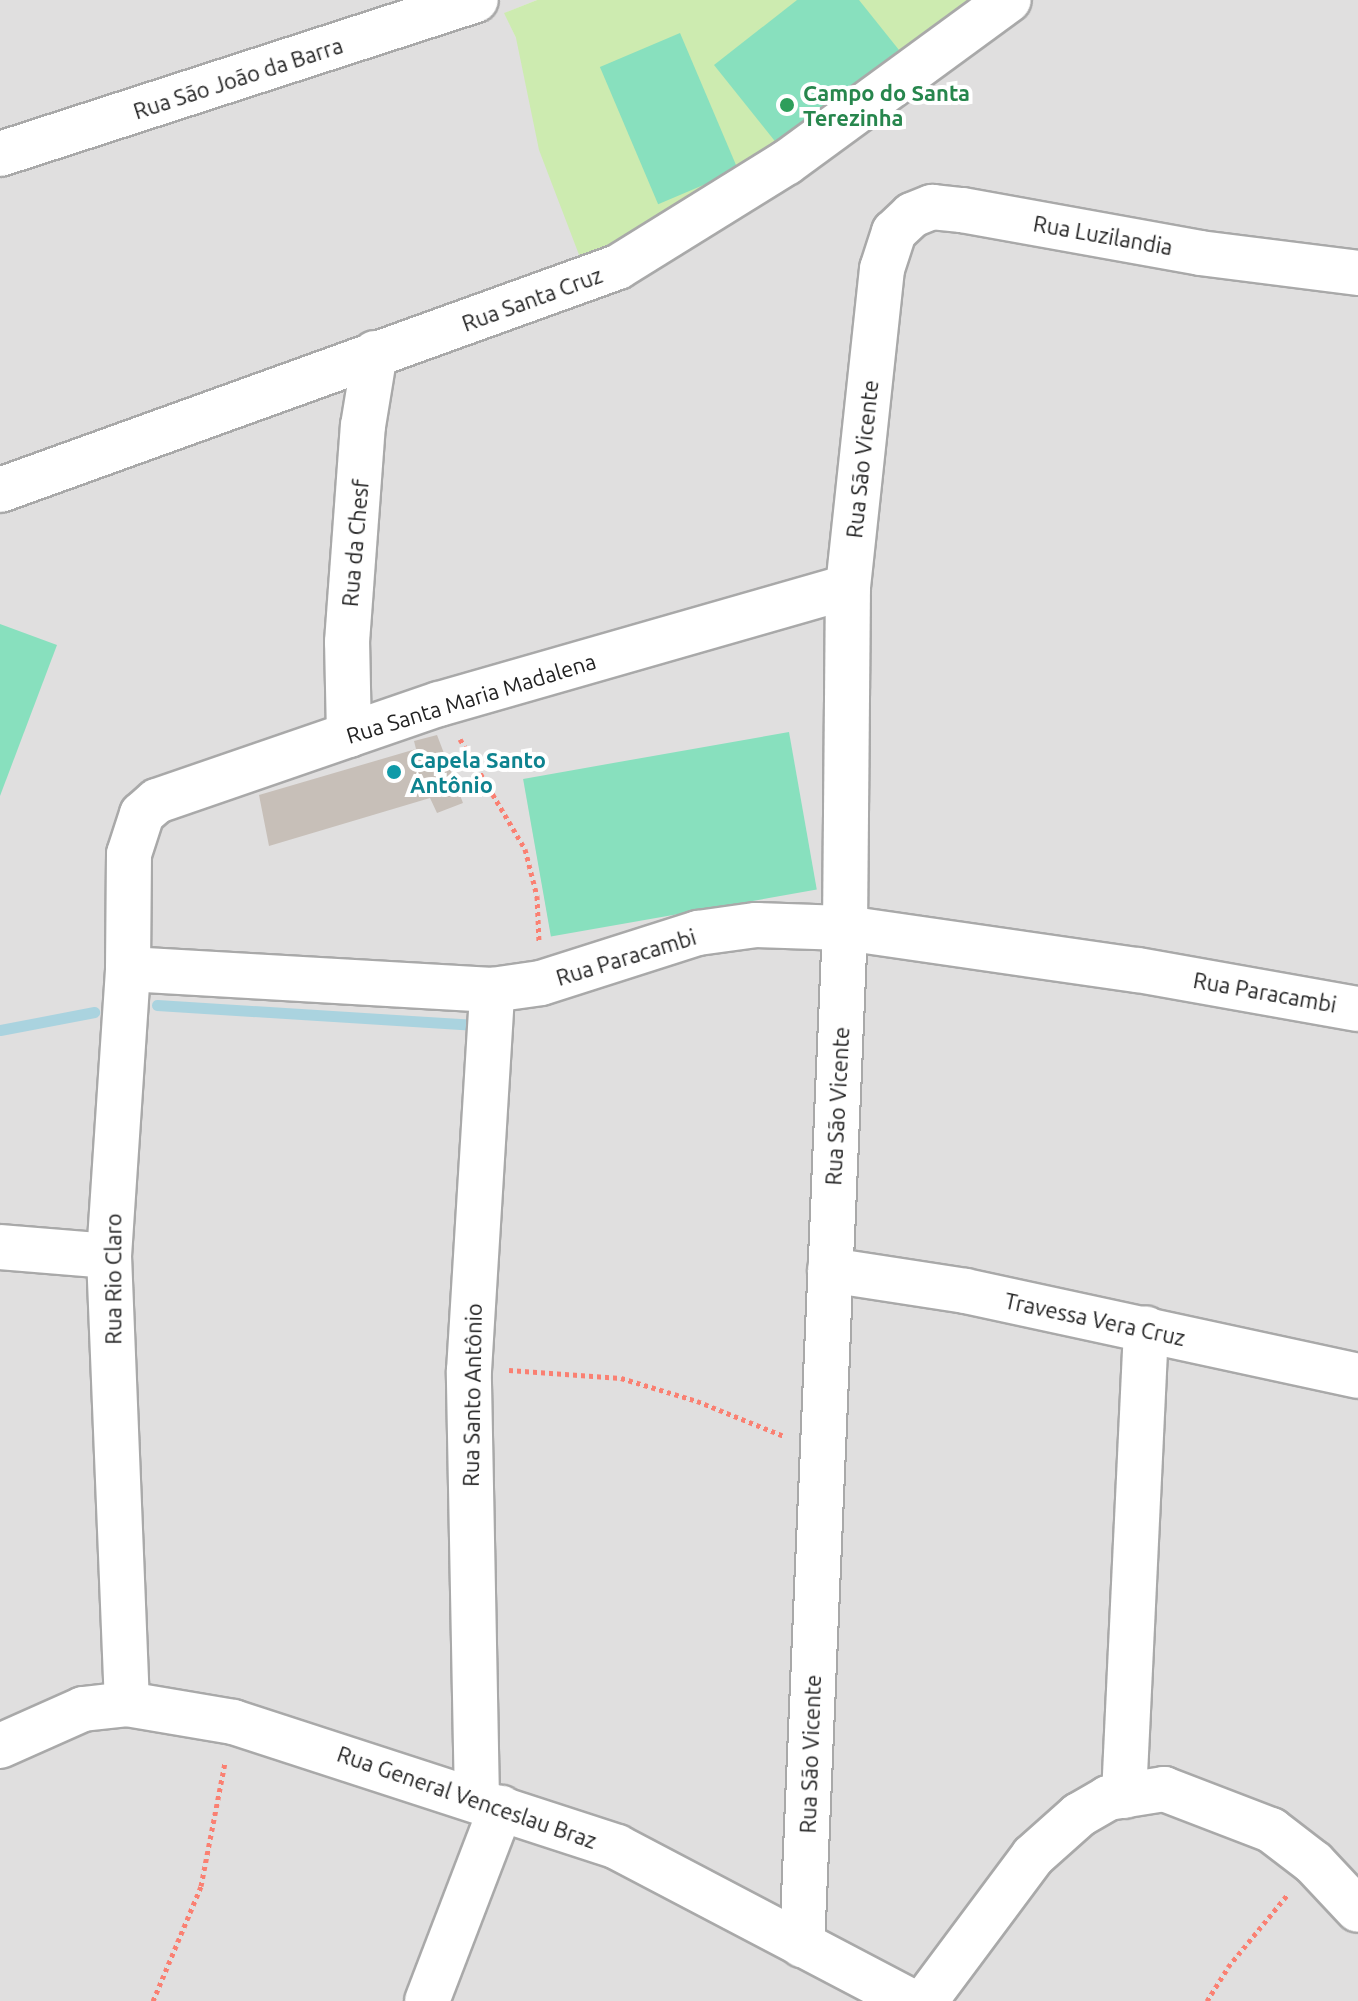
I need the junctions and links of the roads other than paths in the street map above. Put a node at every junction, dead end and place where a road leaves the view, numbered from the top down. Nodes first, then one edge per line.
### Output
1 (476, 0) edge
2 (1009, 0) edge
3 (0, 154) edge
4 (882, 269) joint
5 (1358, 273) edge
6 (375, 353) junction
7 (0, 490) edge
8 (848, 587) junction
9 (349, 735) junction
10 (129, 854) joint
11 (845, 928) junction
12 (128, 969) junction
13 (492, 990) junction
14 (1358, 1009) edge
15 (0, 1247) edge
16 (109, 1256) junction
17 (830, 1270) junction
18 (1146, 1329) junction
19 (1358, 1376) edge
20 (127, 1704) junction
21 (0, 1746) edge
22 (1124, 1796) junction
23 (489, 1804) junction
24 (1358, 1910) edge
25 (802, 1945) junction
26 (427, 2001) edge
27 (910, 2001) edge
28 (925, 2001) edge

1 - 3 street, Rua São João da Barra
2 - 6 street, Rua Santa Cruz
4 - 5 street, Rua Luzilandia
4 - 8 street, Rua São Vicente
6 - 7 street, Rua Santa Cruz
6 - 9 street, Rua da Chesf
8 - 9 street, Rua Santa Maria Madalena
8 - 11 street, Rua São Vicente
9 - 10 street, Rua Santa Maria Madalena
10 - 12 street, Rua Rio Claro
11 - 13 street, Rua Paracambi
11 - 14 street, Rua Paracambi
11 - 17 street, Rua São Vicente
12 - 13 street, Rua Paracambi
12 - 16 street, Rua Rio Claro
13 - 23 street, Rua Santo Antônio
15 - 16 street
16 - 20 street, Rua Rio Claro
17 - 18 street, Travessa Vera Cruz
17 - 25 street, Rua São Vicente
18 - 19 street, Travessa Vera Cruz
18 - 22 street
20 - 21 street, Rua General Venceslau Braz
20 - 23 street, Rua General Venceslau Braz
22 - 24 street
22 - 28 street
23 - 25 street, Rua General Venceslau Braz
23 - 26 street
25 - 27 street, Rua General Venceslau Braz

